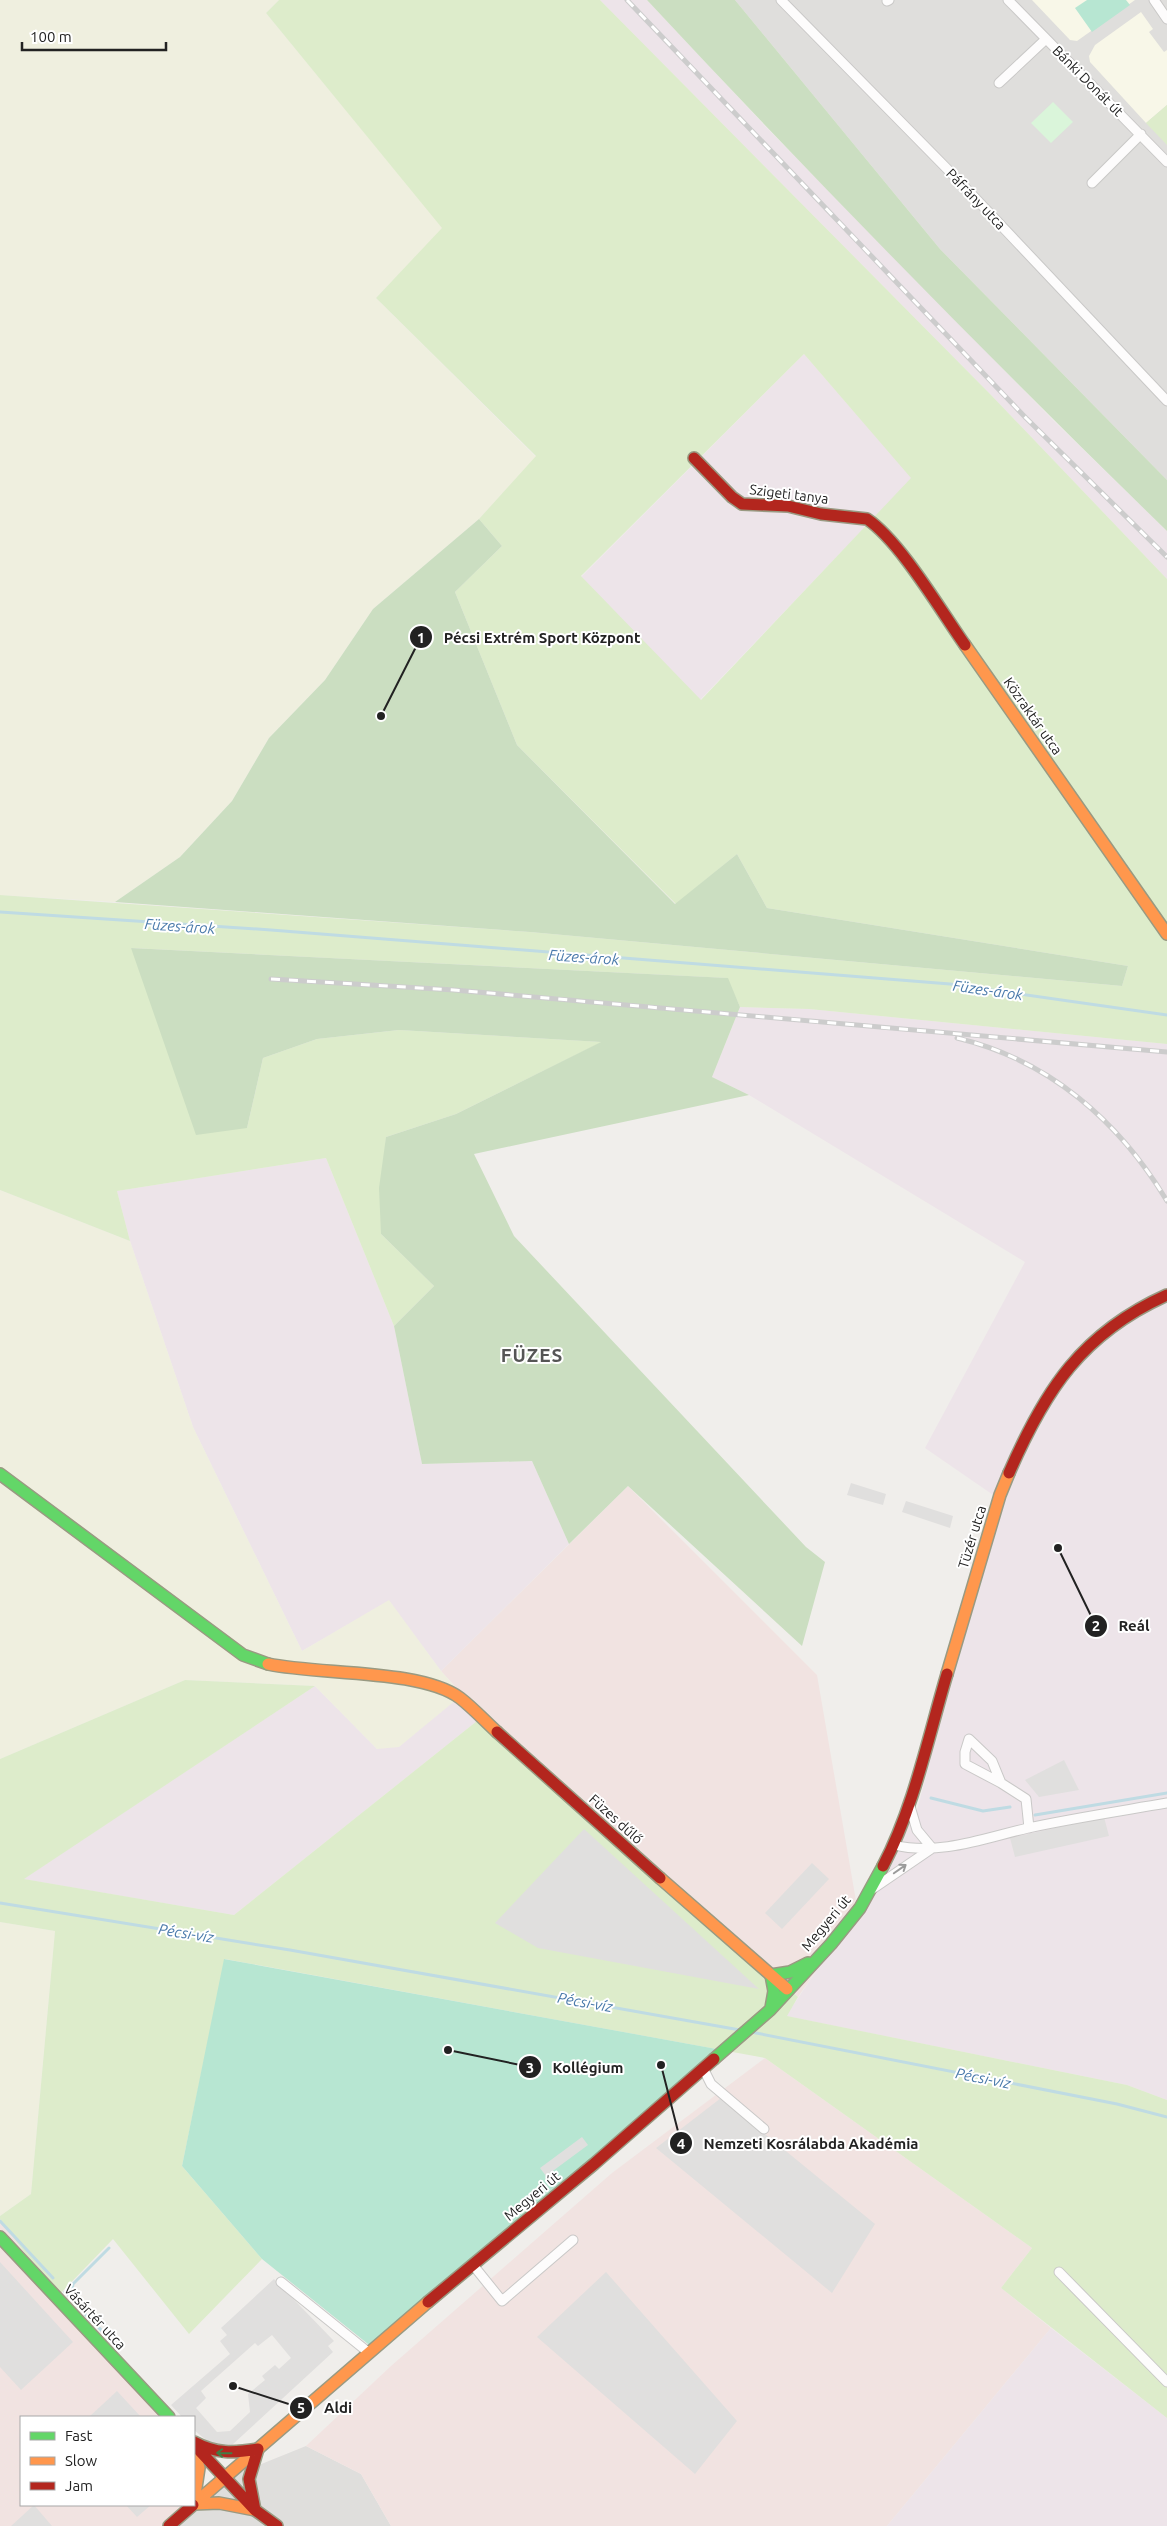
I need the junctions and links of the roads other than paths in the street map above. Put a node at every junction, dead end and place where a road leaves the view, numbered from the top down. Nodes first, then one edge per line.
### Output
1 (781, 0) edge
2 (1008, 0) edge
3 (1154, 0) edge
4 (1167, 19) edge
5 (1046, 39) junction
6 (999, 83) dead end
7 (1141, 134) junction
8 (1167, 162) edge
9 (1092, 183) dead end
10 (1167, 401) edge
11 (694, 458) dead end
12 (869, 520) joint
13 (1167, 934) edge
14 (1167, 1295) edge
15 (0, 1474) edge
16 (1001, 1783) junction
17 (909, 1802) junction
18 (1167, 1803) edge
19 (1030, 1828) junction
20 (894, 1846) junction
21 (932, 1848) junction
22 (869, 1891) junction
23 (817, 1957) junction
24 (771, 1975) junction
25 (787, 1989) junction
26 (770, 2010) junction
27 (704, 2070) junction
28 (764, 2129) dead end
29 (0, 2237) edge
30 (573, 2240) dead end
31 (473, 2265) junction
32 (1059, 2272) dead end
33 (281, 2282) dead end
34 (368, 2352) junction
35 (1167, 2382) edge
36 (168, 2416) edge
37 (195, 2444) edge
38 (195, 2444) edge
39 (258, 2449) junction
40 (195, 2453) edge
41 (225, 2478) junction
42 (195, 2496) edge
43 (195, 2502) edge
44 (195, 2503) edge
45 (191, 2506) edge
46 (255, 2510) junction
47 (169, 2526) edge
48 (276, 2526) edge

1 - 10 street, Páfrány utca
2 - 5 street, Bánki Donát út
3 - 4 street
5 - 6 street
5 - 7 street, Bánki Donát út
7 - 8 street, Bánki Donát út
7 - 9 street
11 - 12 street, Szigeti tanya
12 - 13 street, Közraktár utca
14 - 17 street, Tüzér utca
15 - 24 street, Füzes dűlő
16 - 16 street
16 - 19 street
17 - 20 street, Tüzér utca
17 - 21 street
18 - 19 street, Megyeri út
19 - 21 street, Megyeri út
20 - 21 street, Megyeri út
20 - 22 street, Megyeri út
22 -> 21 street, Megyeri út
22 - 23 street, Megyeri út
23 - 24 street
23 - 25 street, Megyeri út
24 - 25 street, Füzes dűlő
24 - 26 street
25 - 26 street, Megyeri út
26 - 27 street, Megyeri út
27 - 28 street
27 - 31 street, Megyeri út
29 - 36 street, Vásártér utca
30 - 31 street
31 - 34 street, Megyeri út
32 - 35 street
33 - 34 street
34 - 39 street, Megyeri út
39 -> 37 street
38 - 41 street
39 - 41 street, Megyeri út
39 - 46 street
40 - 42 street
41 - 43 street, Megyeri út
41 - 46 street
44 - 46 street
45 - 47 street, Megyeri út
46 - 48 street

